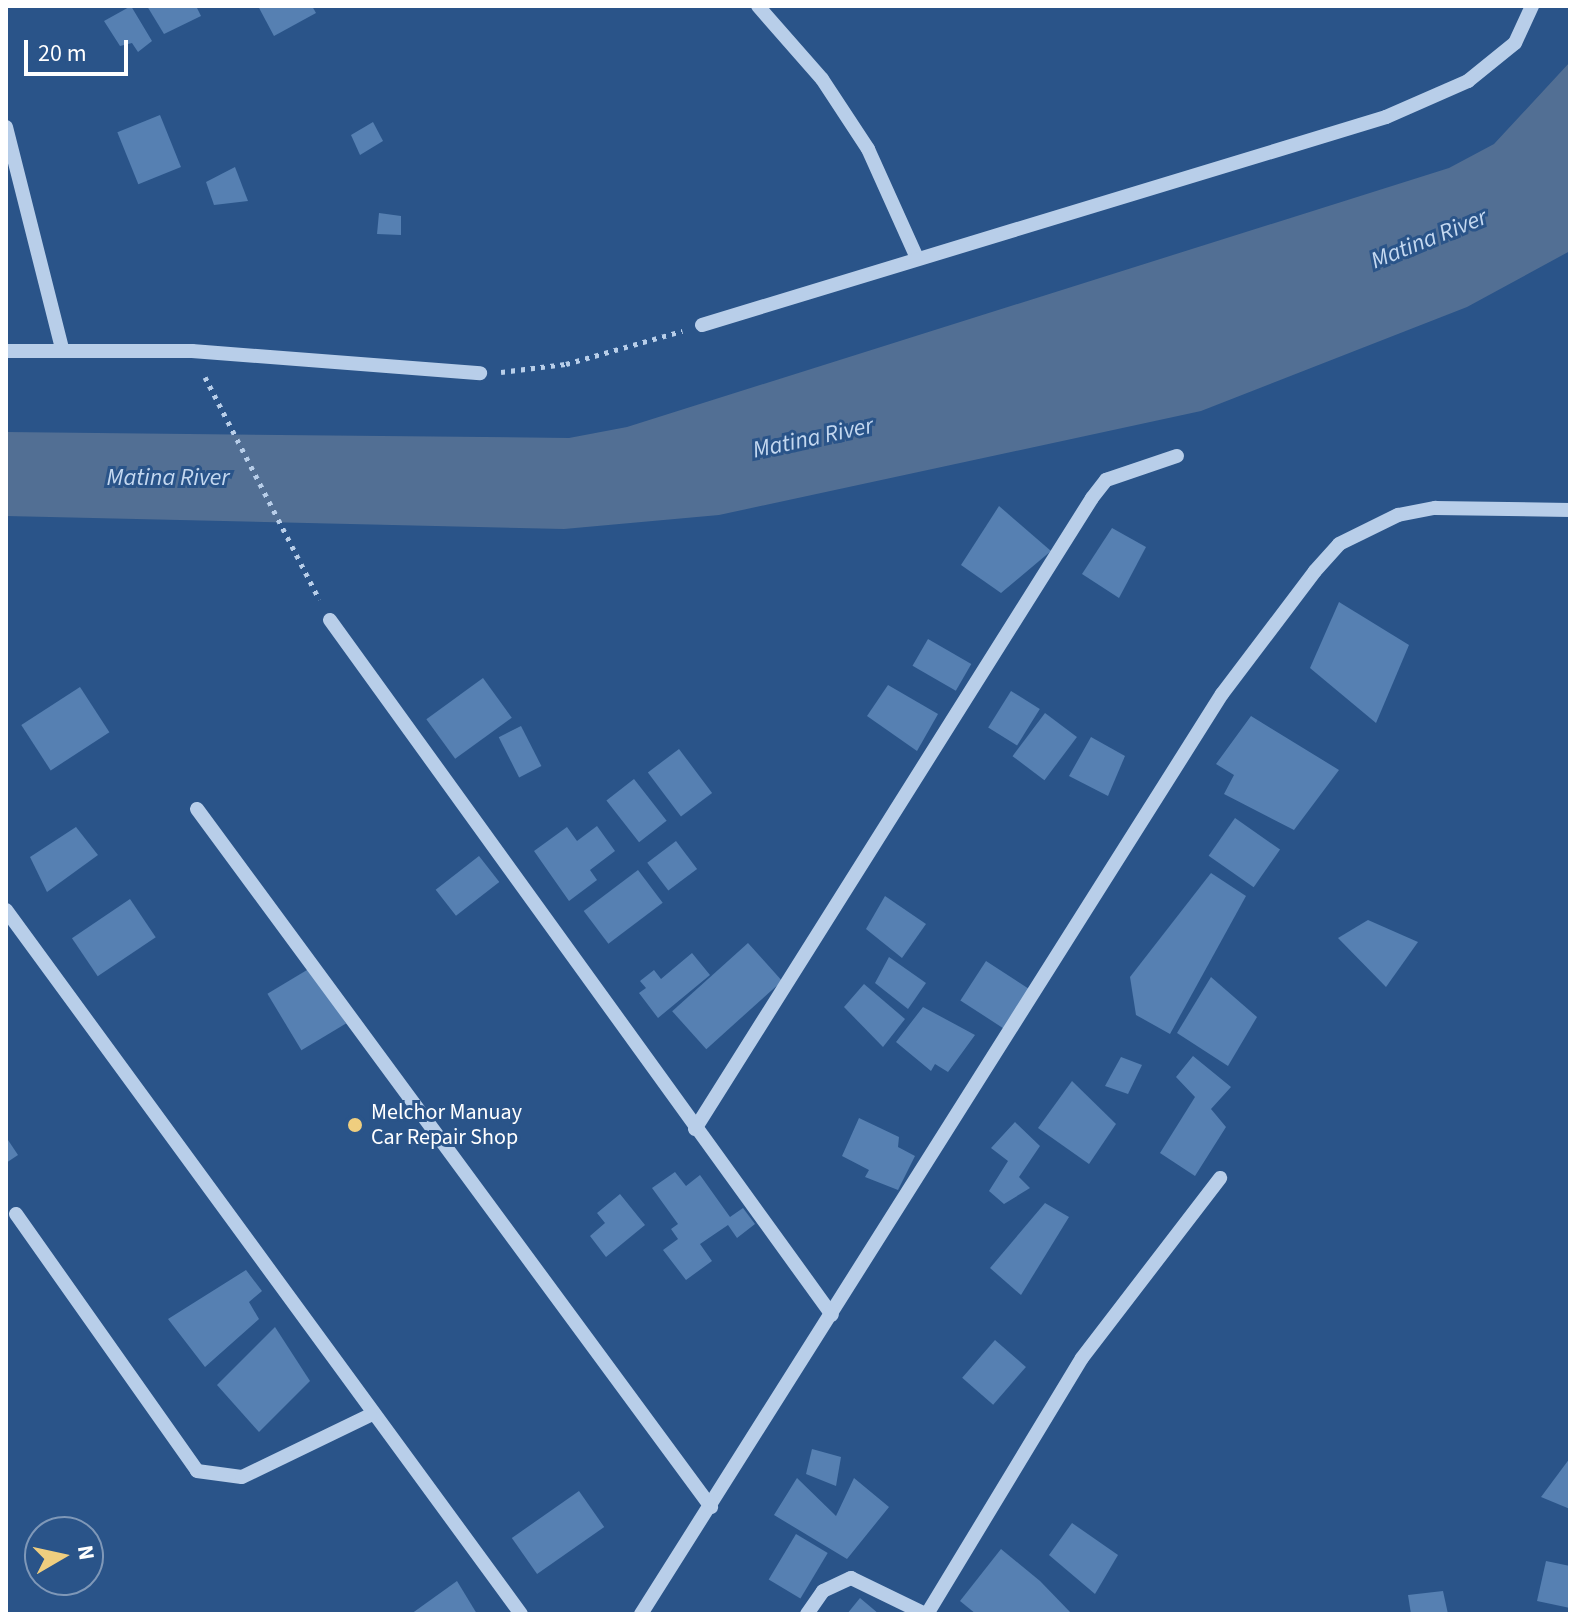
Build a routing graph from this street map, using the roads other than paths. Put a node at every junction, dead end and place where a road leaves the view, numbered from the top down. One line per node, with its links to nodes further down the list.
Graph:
1 (758, 6): 4 (street)
2 (1532, 6): 4 (street)
3 (6, 127): 6 (street)
4 (916, 256): 5 (street)
5 (702, 325)
6 (62, 349): 7 (street); 8 (street)
7 (6, 351)
8 (480, 373)
9 (1177, 456): 14 (street)
10 (1570, 510): 17 (street)
11 (330, 620): 14 (street)
12 (197, 809): 19 (street)
13 (6, 910): 18 (street)
14 (695, 1129): 17 (street)
15 (1220, 1178): 23 (street)
16 (16, 1214): 18 (street)
17 (832, 1315): 19 (street)
18 (370, 1415): 20 (street)
19 (711, 1507): 21 (street)
20 (521, 1614)
21 (641, 1614)
22 (807, 1614): 23 (street)
23 (926, 1614)

